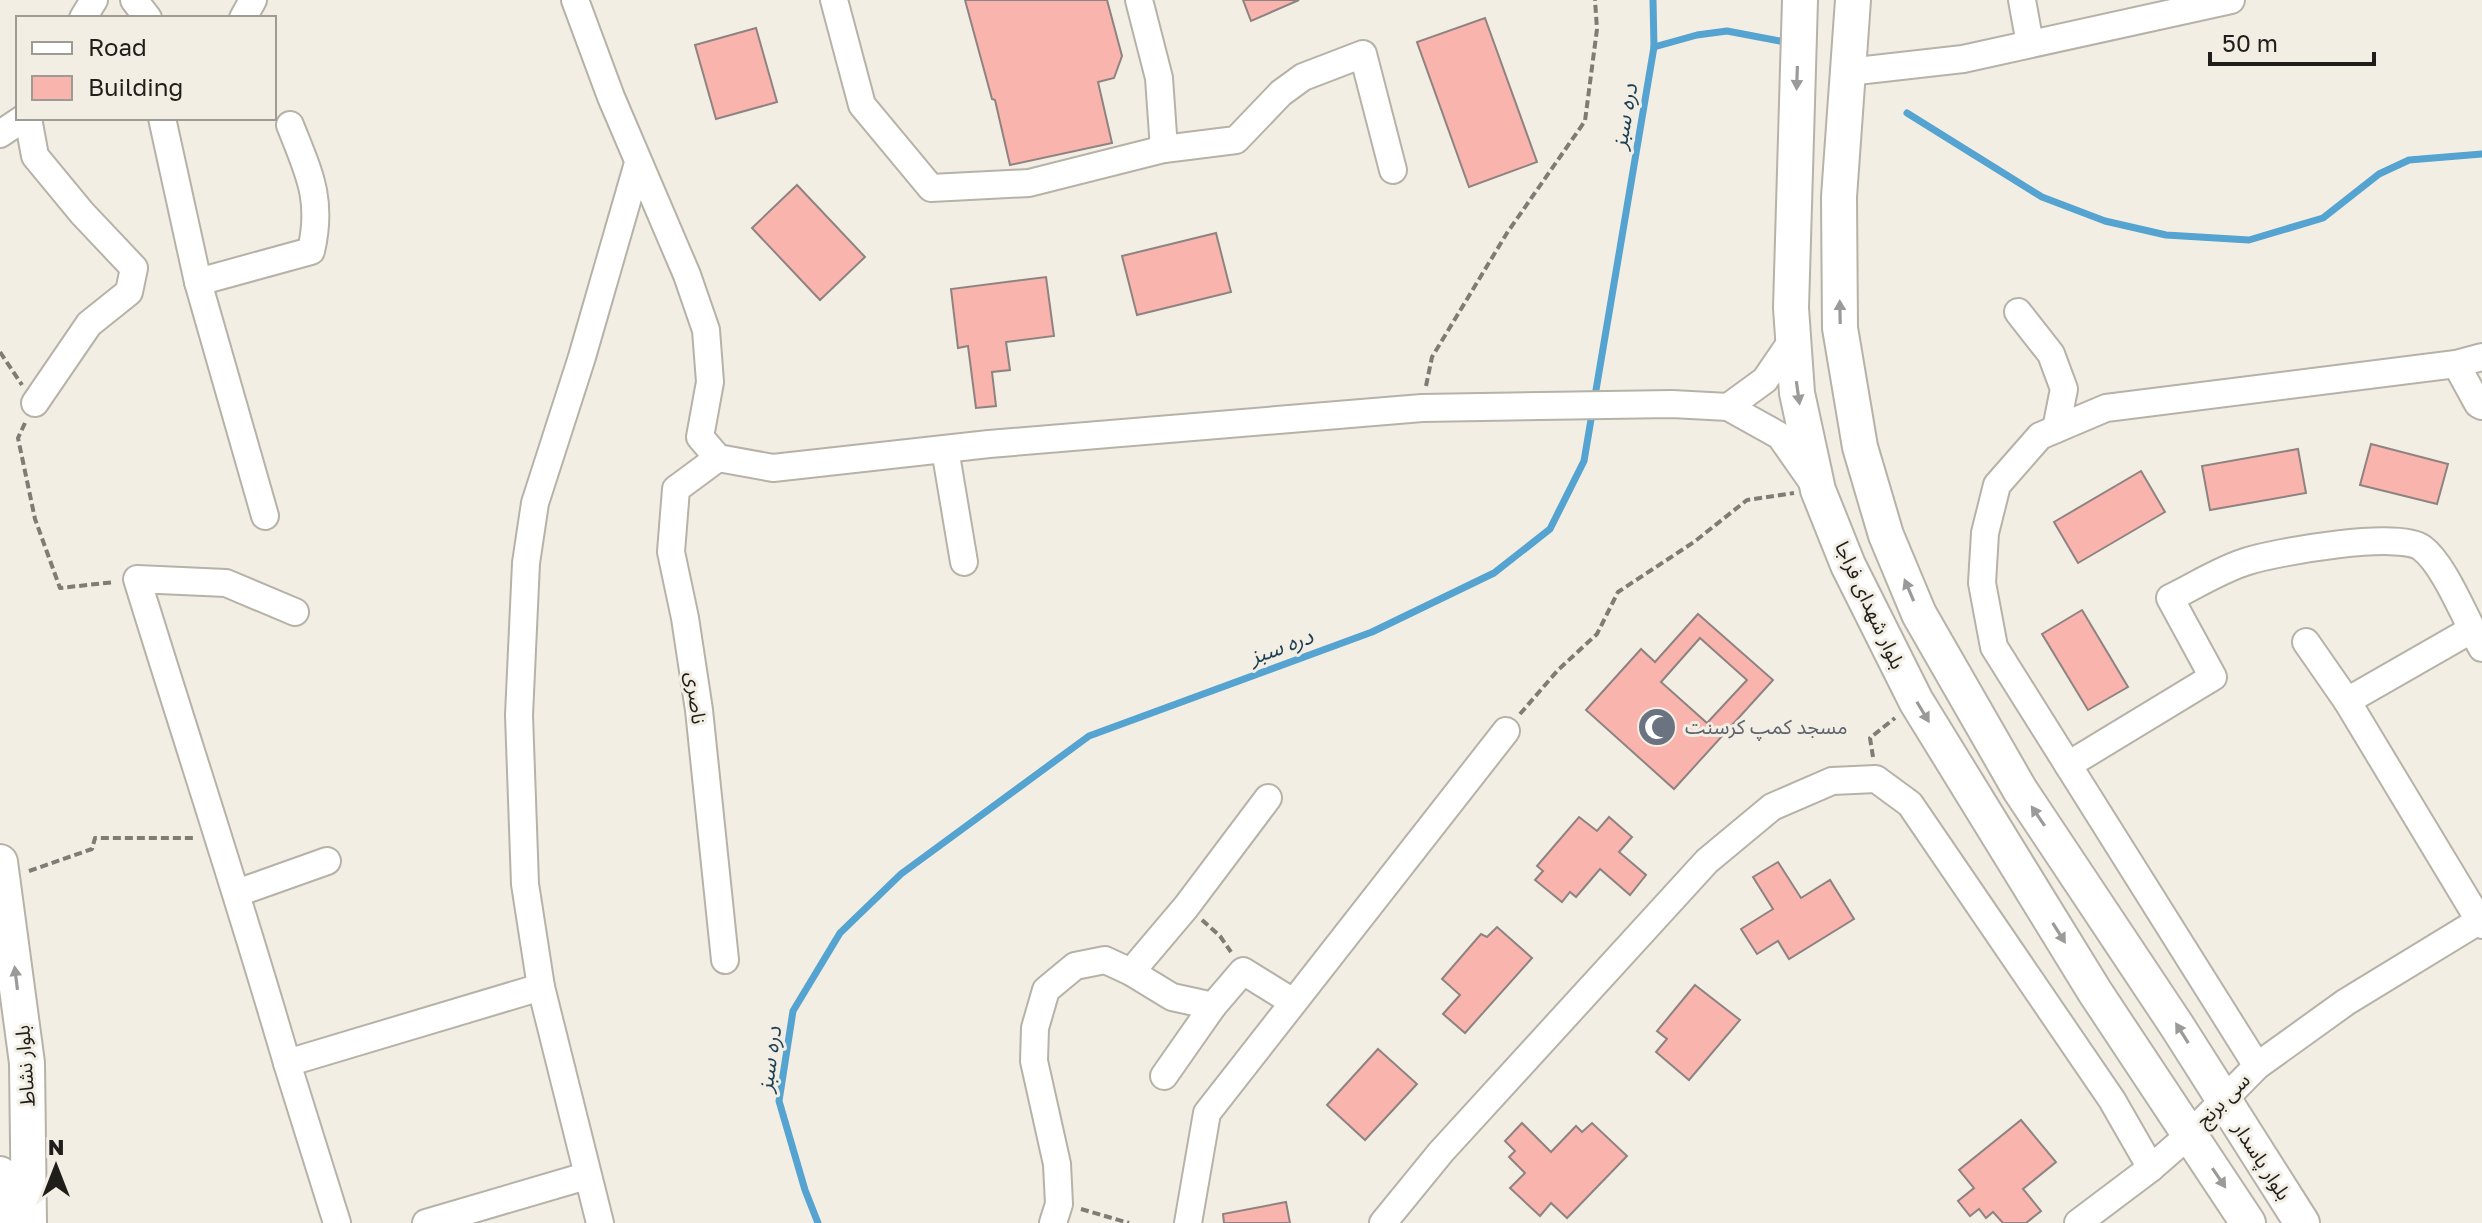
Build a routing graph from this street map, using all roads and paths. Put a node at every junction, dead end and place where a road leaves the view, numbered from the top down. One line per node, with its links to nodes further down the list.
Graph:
1 (134, 0): 10 (street)
2 (575, 0): 19 (street)
3 (834, 0): 18 (street)
4 (1139, 0): 18 (street)
5 (1595, 0): 30 (path)
6 (1800, 0): 23 (main road, بلوار شهدای فراجا, one-way to 23)
7 (1853, 0): 12 (main road, بلوار شهدای فراجا)
8 (2022, 0): 11 (street)
9 (2221, 1): 11 (street)
10 (146, 16)
11 (2030, 44): 12 (street)
12 (1848, 72): 62 (main road, بلوار شهدای فراجا, one-way to 12)
13 (23, 120): 17 (street)
14 (26, 120): 27 (street)
15 (162, 120): 21 (street)
16 (290, 125): 21 (street)
17 (0, 134)
18 (1164, 149): 20 (street)
19 (638, 163): 33 (street); 56 (street)
20 (1393, 170)
21 (198, 282): 35 (street)
22 (2018, 312): 31 (street)
23 (1793, 339): 29 (street); 34 (main road, بلوار شهدای فراجا, one-way to 34)
24 (0, 352): 27 (path)
25 (2482, 357): 26 (street)
26 (2456, 364): 28 (street); 31 (street)
27 (35, 403): 37 (path)
28 (2482, 406)
29 (1728, 407): 30 (street); 34 (street)
30 (1422, 408): 32 (street)
31 (2056, 429): 44 (street)
32 (945, 449): 33 (street); 36 (street)
33 (718, 458): 53 (street, ناصری)
34 (1818, 490): 41 (main road, بلوار شهدای فراجا); 43 (path)
35 (265, 516)
36 (964, 562)
37 (137, 579): 38 (street); 47 (street)
38 (295, 612)
39 (2477, 639): 42 (street); 44 (street)
40 (2306, 642): 42 (street)
41 (1916, 701): 45 (path); 63 (main road, بلوار شهدای فراجا, one-way to 63)
42 (2347, 701): 52 (street)
43 (1506, 731): 57 (street)
44 (2068, 765): 60 (street)
45 (1876, 779): 64 (street); 75 (street)
46 (1268, 798): 51 (street)
47 (217, 838): 49 (path); 50 (street)
48 (327, 861): 50 (street)
49 (2, 871): 70 (main road, بلوار نشاط, one-way to 49)
50 (237, 893): 59 (street)
51 (1186, 907): 54 (path); 55 (street)
52 (2481, 922): 60 (street, سی برنج)
53 (725, 960)
54 (1243, 971): 57 (street); 58 (street)
55 (1131, 972): 58 (street); 67 (street)
56 (541, 987): 59 (street); 66 (street)
57 (1293, 1002): 74 (street)
58 (1213, 1006): 61 (street)
59 (287, 1063): 71 (street)
60 (2257, 1066): 62 (street, سی برنج)
61 (1164, 1076)
62 (2223, 1099): 63 (street, سی برنج); 78 (main road, بلوار پاسدار)
63 (2189, 1135): 64 (street, سی برنج); 77 (main road, one-way to 77)
64 (2151, 1168): 76 (street, سی برنج)
65 (0, 1174): 69 (main road)
66 (586, 1176): 68 (street); 72 (street)
67 (1056, 1213): 73 (path)
68 (439, 1221)
69 (5, 1223)
70 (29, 1223)
71 (337, 1223)
72 (600, 1223)
73 (1129, 1223)
74 (1188, 1223)
75 (1383, 1223)
76 (2078, 1223)
77 (2248, 1223)
78 (2302, 1223)

